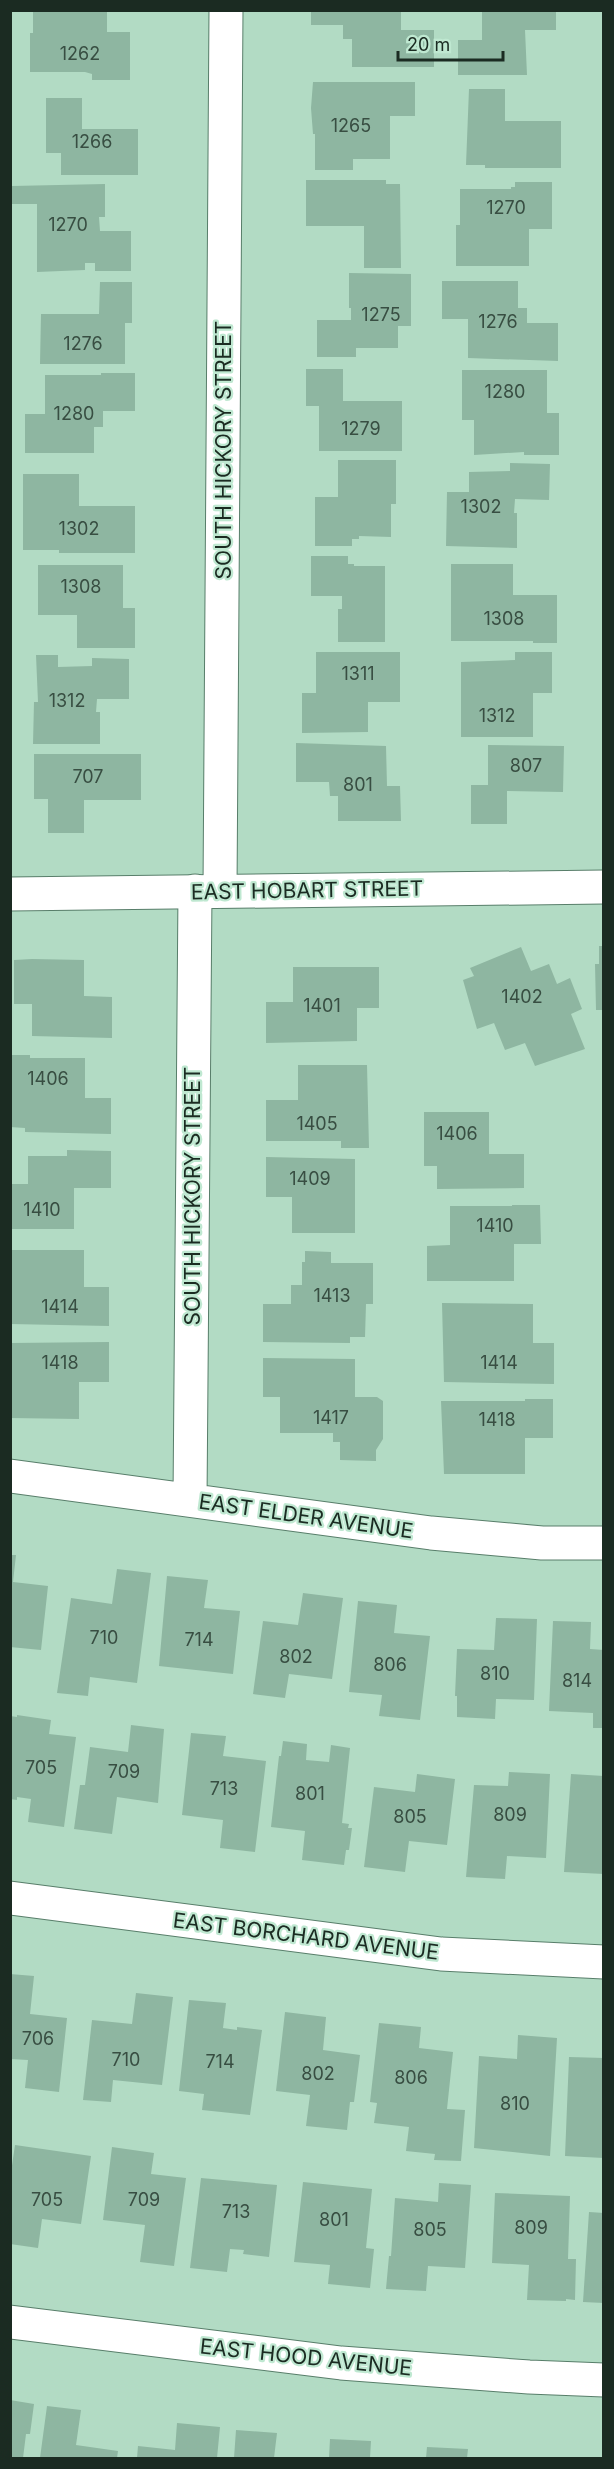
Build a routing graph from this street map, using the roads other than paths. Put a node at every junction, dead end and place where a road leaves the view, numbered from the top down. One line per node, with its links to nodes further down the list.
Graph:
1 (226, 10): 3 (street, SOUTH HICKORY STREET)
2 (603, 887): 3 (street, EAST HOBART STREET)
3 (208, 891): 4 (street, EAST HOBART STREET); 6 (street, SOUTH HICKORY STREET)
4 (10, 894)
5 (10, 1476): 6 (street, EAST ELDER AVENUE)
6 (190, 1500): 7 (street, EAST ELDER AVENUE)
7 (603, 1543)
8 (10, 1898): 9 (street, EAST BORCHARD AVENUE)
9 (603, 1962)
10 (10, 2322): 11 (street, EAST HOOD AVENUE)
11 (603, 2380)

